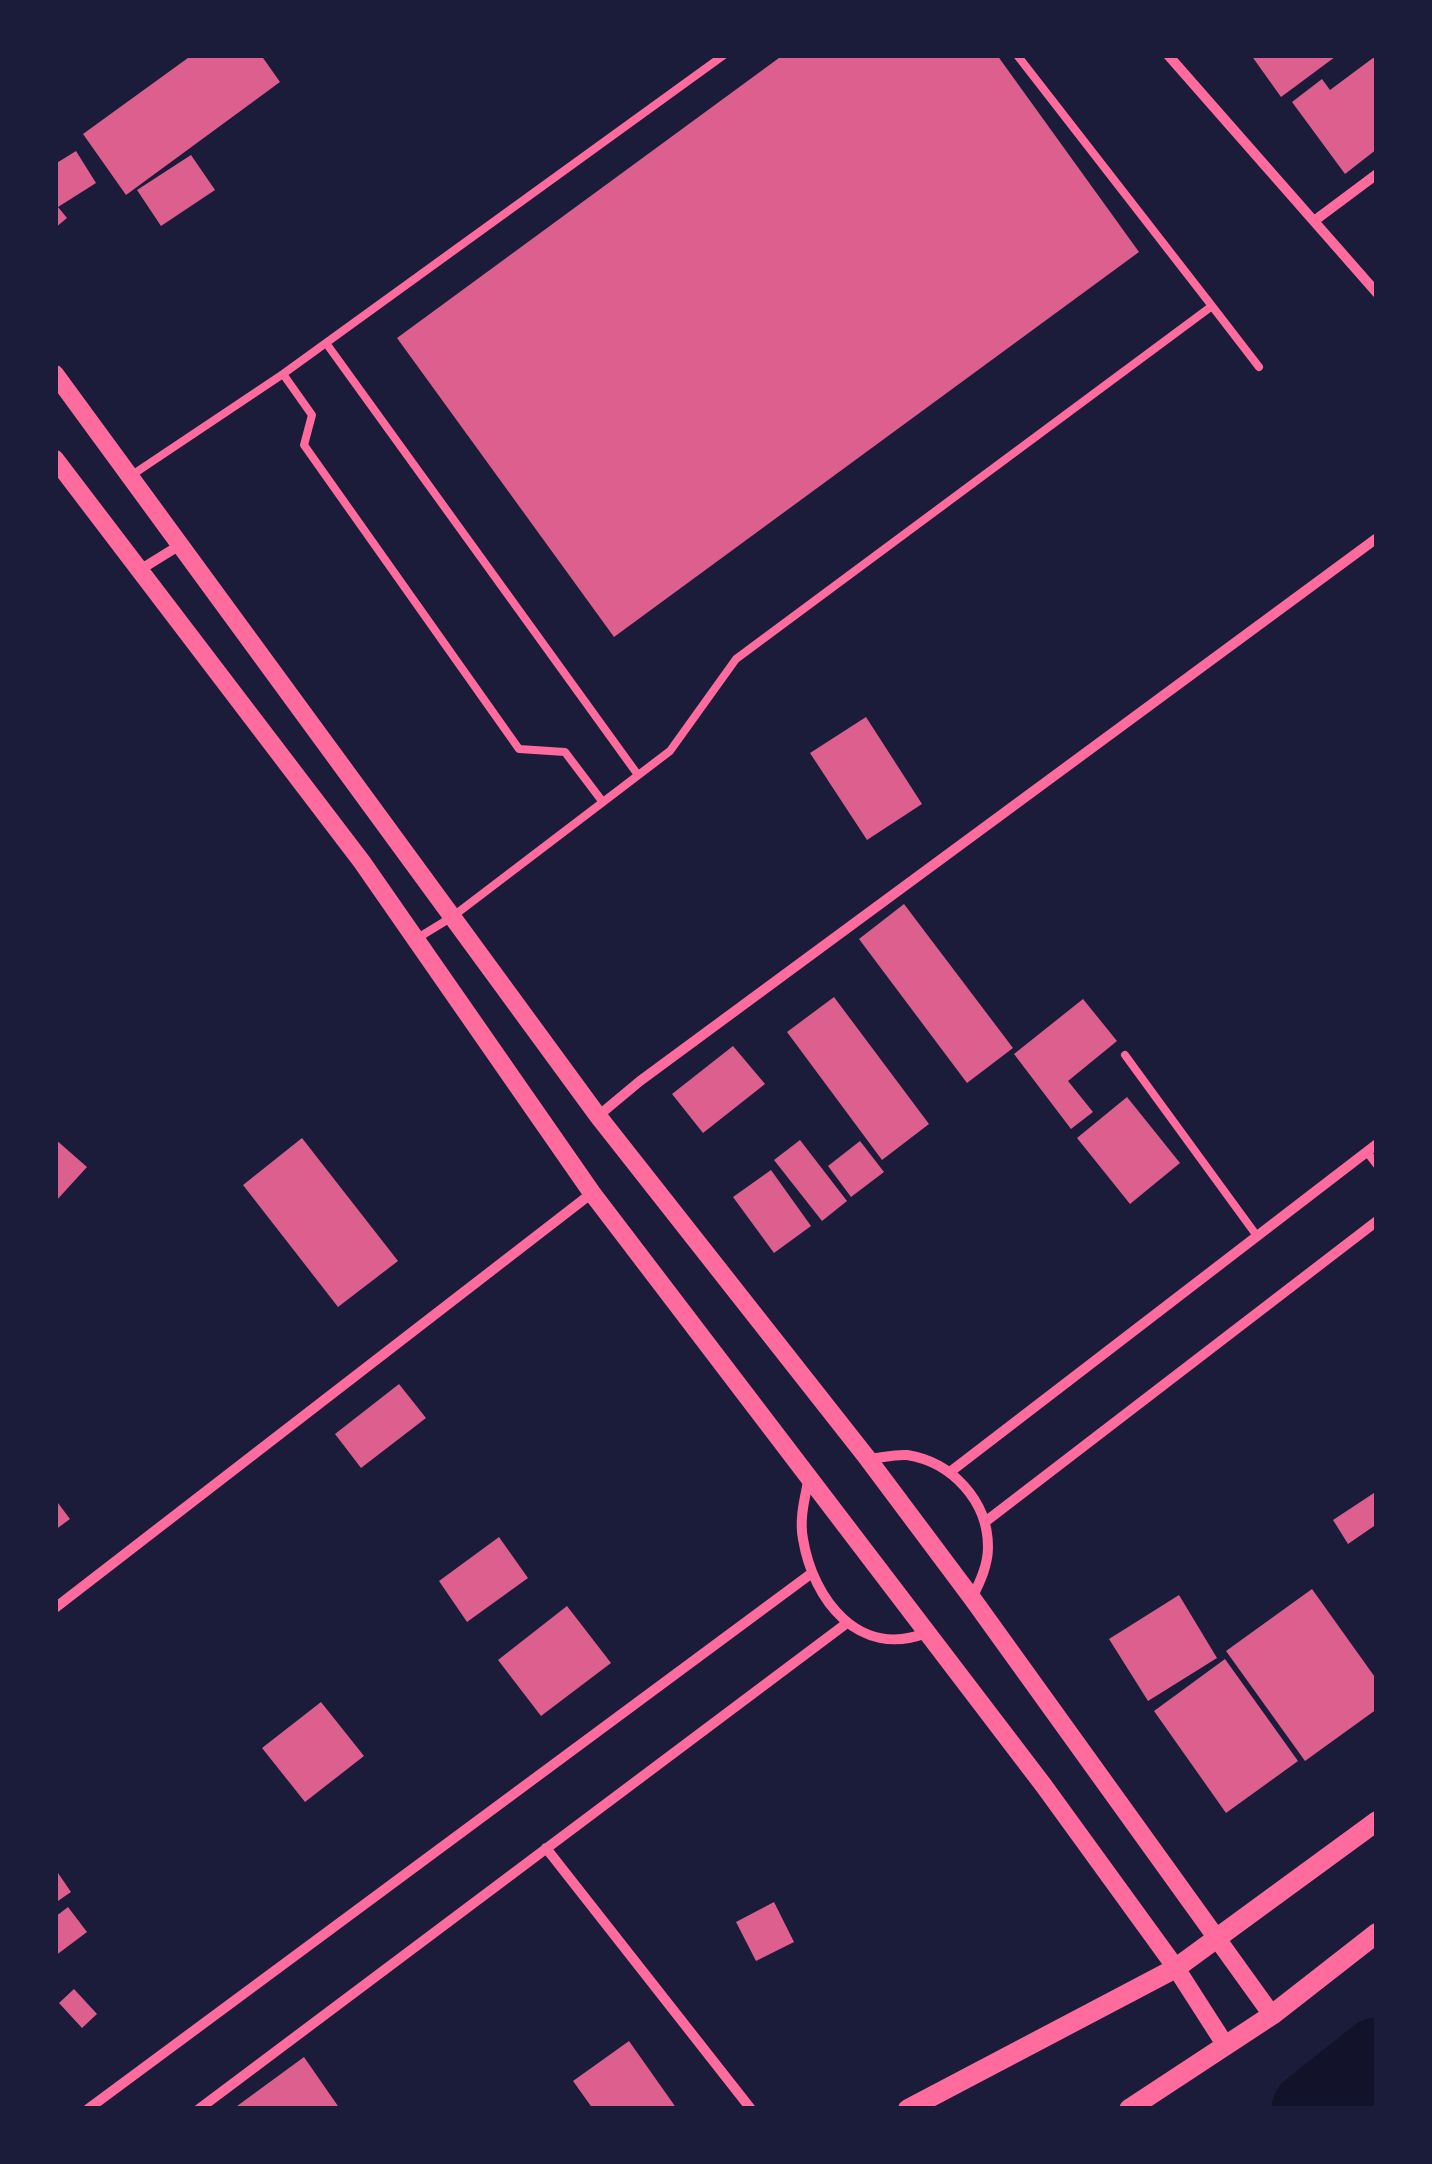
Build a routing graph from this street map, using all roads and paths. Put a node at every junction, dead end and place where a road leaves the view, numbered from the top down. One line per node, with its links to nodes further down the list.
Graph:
1 (724, 55): 8 (lane)
2 (1017, 55): 7 (lane)
3 (1168, 55): 5 (street)
4 (1377, 174): 5 (street)
5 (1314, 220): 6 (street)
6 (1377, 293)
7 (1212, 306): 9 (lane); 17 (lane)
8 (326, 343): 11 (lane); 17 (lane)
9 (1259, 367)
10 (55, 374): 13 (street)
11 (283, 374): 13 (lane); 18 (lane)
12 (55, 459): 16 (street)
13 (130, 476): 15 (street)
14 (1377, 538): 22 (street)
15 (180, 545): 16 (street); 19 (street)
16 (137, 572): 20 (street)
17 (638, 776): 18 (lane)
18 (602, 801): 19 (lane)
19 (452, 916): 20 (lane); 22 (street)
20 (416, 939): 26 (street)
21 (1125, 1056): 28 (lane)
22 (598, 1116): 29 (street)
23 (1377, 1144): 24 (street)
24 (1367, 1152): 25 (lane); 28 (street)
25 (1377, 1165)
26 (592, 1193): 31 (street); 35 (street)
27 (1377, 1220): 32 (street)
28 (1257, 1236): 30 (street)
29 (868, 1459): 30 (street); 34 (street)
30 (950, 1472): 32 (street)
31 (809, 1476): 33 (street); 37 (street)
32 (984, 1522): 34 (street)
33 (812, 1573): 36 (street); 45 (street)
34 (972, 1598): 41 (street)
35 (55, 1608)
36 (847, 1623): 37 (street); 39 (street)
37 (926, 1633): 42 (street)
38 (1377, 1821): 41 (main road)
39 (546, 1848): 46 (street); 47 (street)
40 (1377, 1933): 43 (main road)
41 (1217, 1941): 42 (main road); 43 (street)
42 (1176, 1968): 44 (street); 48 (main road)
43 (1272, 2015): 44 (main road)
44 (1226, 2046): 49 (main road)
45 (88, 2109)
46 (199, 2109)
47 (750, 2109)
48 (908, 2109)
49 (1129, 2109)

